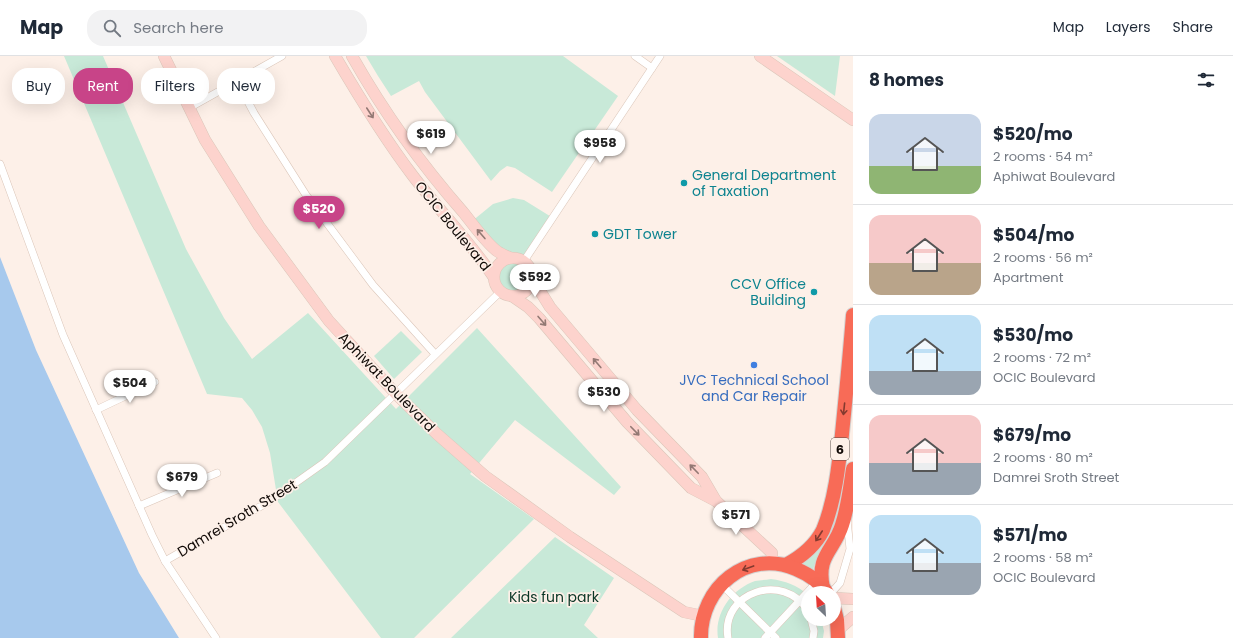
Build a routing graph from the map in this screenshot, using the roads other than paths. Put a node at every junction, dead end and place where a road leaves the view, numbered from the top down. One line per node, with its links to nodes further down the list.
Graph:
1 (164, 56): 12 (street, Aphiwat Boulevard)
2 (282, 56): 8 (street)
3 (336, 56): 17 (street, OCIC Boulevard, one-way to 17)
4 (352, 56): 15 (street, OCIC Boulevard, one-way to 4)
5 (635, 56): 9 (street)
6 (660, 56): 9 (street)
7 (761, 56): 13 (street)
8 (260, 68)
9 (652, 68): 16 (street)
10 (217, 92): 12 (street)
11 (249, 104): 22 (street)
12 (189, 108): 24 (street, Aphiwat Boulevard)
13 (853, 120)
14 (0, 164): 25 (street)
15 (511, 258): 16 (street); 17 (street)
16 (524, 262): 18 (street)
17 (493, 276): 19 (street)
18 (532, 278): 20 (street); 28 (street, one-way to 18)
19 (500, 292): 20 (street); 22 (street, Damrei Sroth Street)
20 (512, 296): 28 (street, one-way to 28)
21 (853, 314): 32 (highway, 6, one-way to 32)
22 (435, 354): 24 (street, Damrei Sroth Street)
23 (155, 382): 25 (street)
24 (396, 394): 31 (street, Damrei Sroth Street); 41 (street, Aphiwat Boulevard)
25 (96, 410): 29 (street)
26 (853, 469): 30 (highway, 6)
27 (217, 474): 29 (street)
28 (716, 501): 32 (street)
29 (139, 506): 31 (street)
30 (846, 512): 35 (highway, 6); 36 (street)
31 (165, 561): 46 (street)
32 (779, 564): 33 (highway, 6, one-way to 33); 34 (highway, 6)
33 (721, 584): 40 (street); 41 (highway, 6)
34 (821, 586)
35 (824, 586)
36 (832, 586)
37 (841, 598): 38 (street)
38 (853, 599)
39 (800, 600): 40 (street); 45 (street)
40 (740, 603): 45 (street); 48 (street)
41 (703, 616): 47 (highway, 6)
42 (853, 617): 44 (street)
43 (813, 626): 50 (street)
44 (838, 634)
45 (768, 635): 49 (street)
46 (216, 638)
47 (701, 638)
48 (728, 638)
49 (776, 638)
50 (813, 638)

